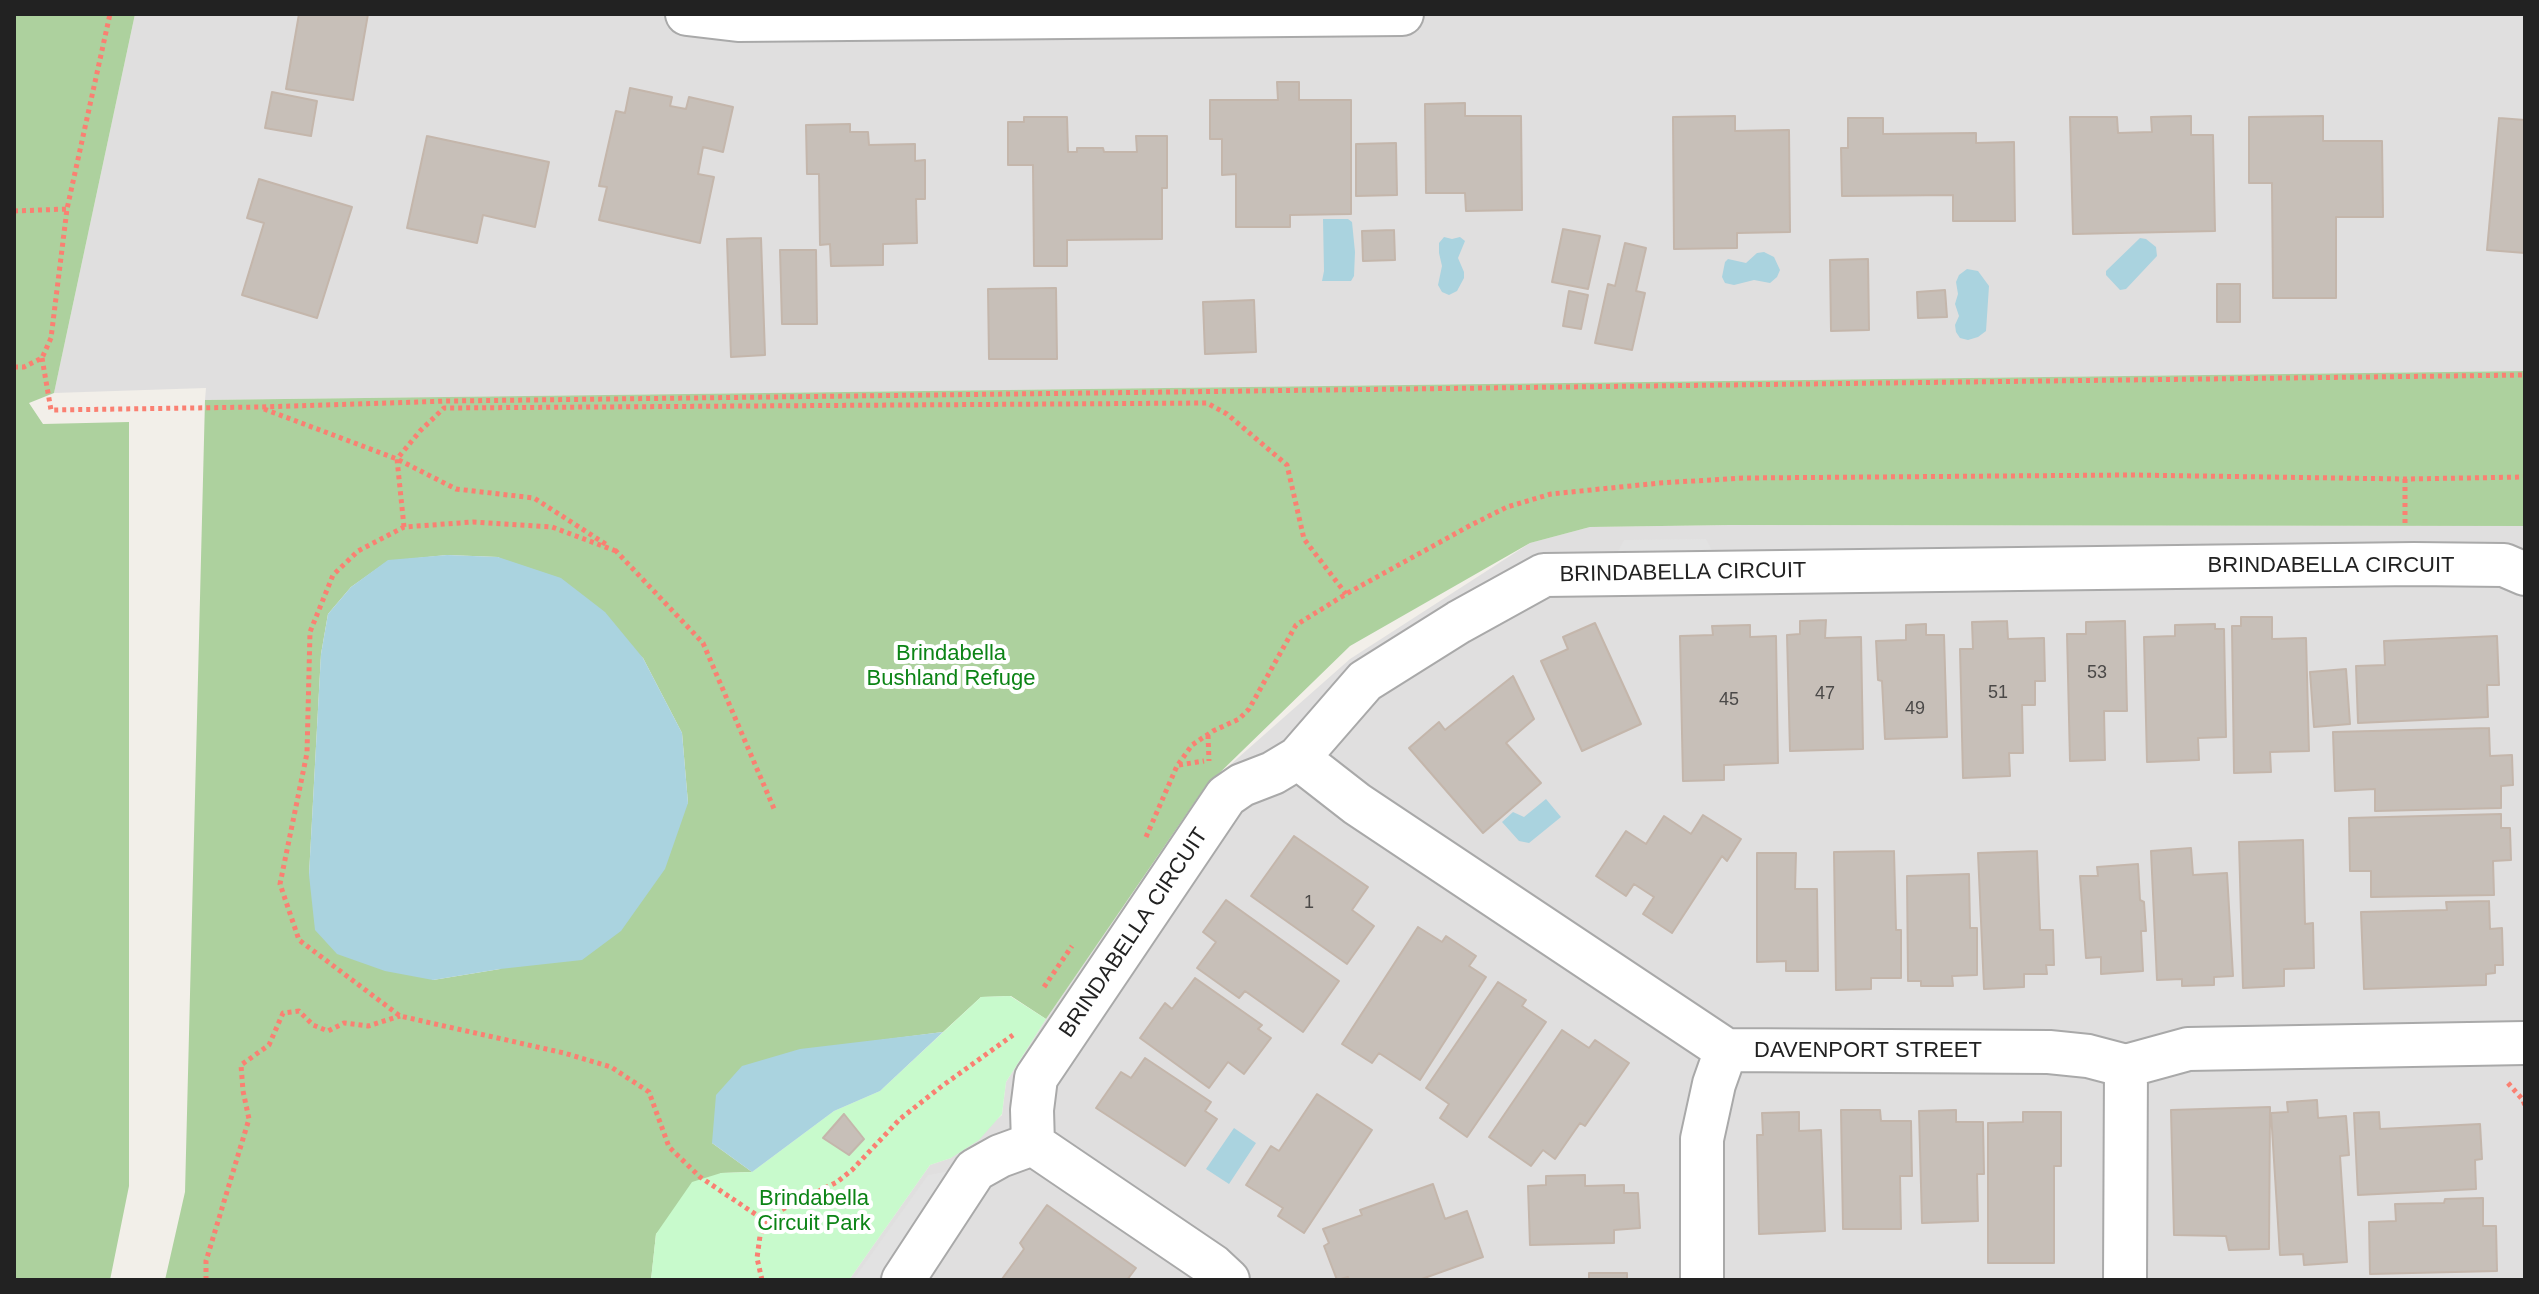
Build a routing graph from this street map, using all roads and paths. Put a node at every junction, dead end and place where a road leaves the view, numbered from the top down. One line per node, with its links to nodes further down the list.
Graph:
1 (110, 14): 4 (path)
2 (687, 14): 3 (street)
3 (1402, 14)
4 (67, 209): 5 (path); 6 (path)
5 (14, 211)
6 (42, 358): 7 (path); 9 (path)
7 (14, 367)
8 (2525, 375): 9 (path)
9 (259, 407): 10 (path)
10 (397, 459): 14 (path); 15 (path); 17 (path)
11 (2525, 477): 12 (path)
12 (2405, 479): 13 (path); 17 (path)
13 (2405, 500)
14 (404, 527): 15 (path); 25 (path)
15 (616, 551): 21 (path)
16 (2525, 574): 18 (street, BRINDABELLA CIRCUIT)
17 (1346, 594): 20 (path)
18 (1298, 758): 28 (street, DAVENPORT STREET); 30 (street, BRINDABELLA CIRCUIT)
19 (1209, 761): 20 (path)
20 (1177, 766): 22 (path)
21 (775, 811)
22 (1143, 844)
23 (1078, 938): 24 (path)
24 (1042, 990)
25 (400, 1016): 31 (path); 32 (path)
26 (1020, 1028): 31 (path)
27 (2525, 1043): 29 (street, DAVENPORT STREET)
28 (1726, 1050): 29 (street, DAVENPORT STREET); 36 (street)
29 (2126, 1066): 37 (street)
30 (1033, 1144): 34 (street); 35 (street)
31 (767, 1222): 33 (path)
32 (206, 1280)
33 (762, 1280)
34 (903, 1280)
35 (1228, 1280)
36 (1702, 1280)
37 (2125, 1280)

